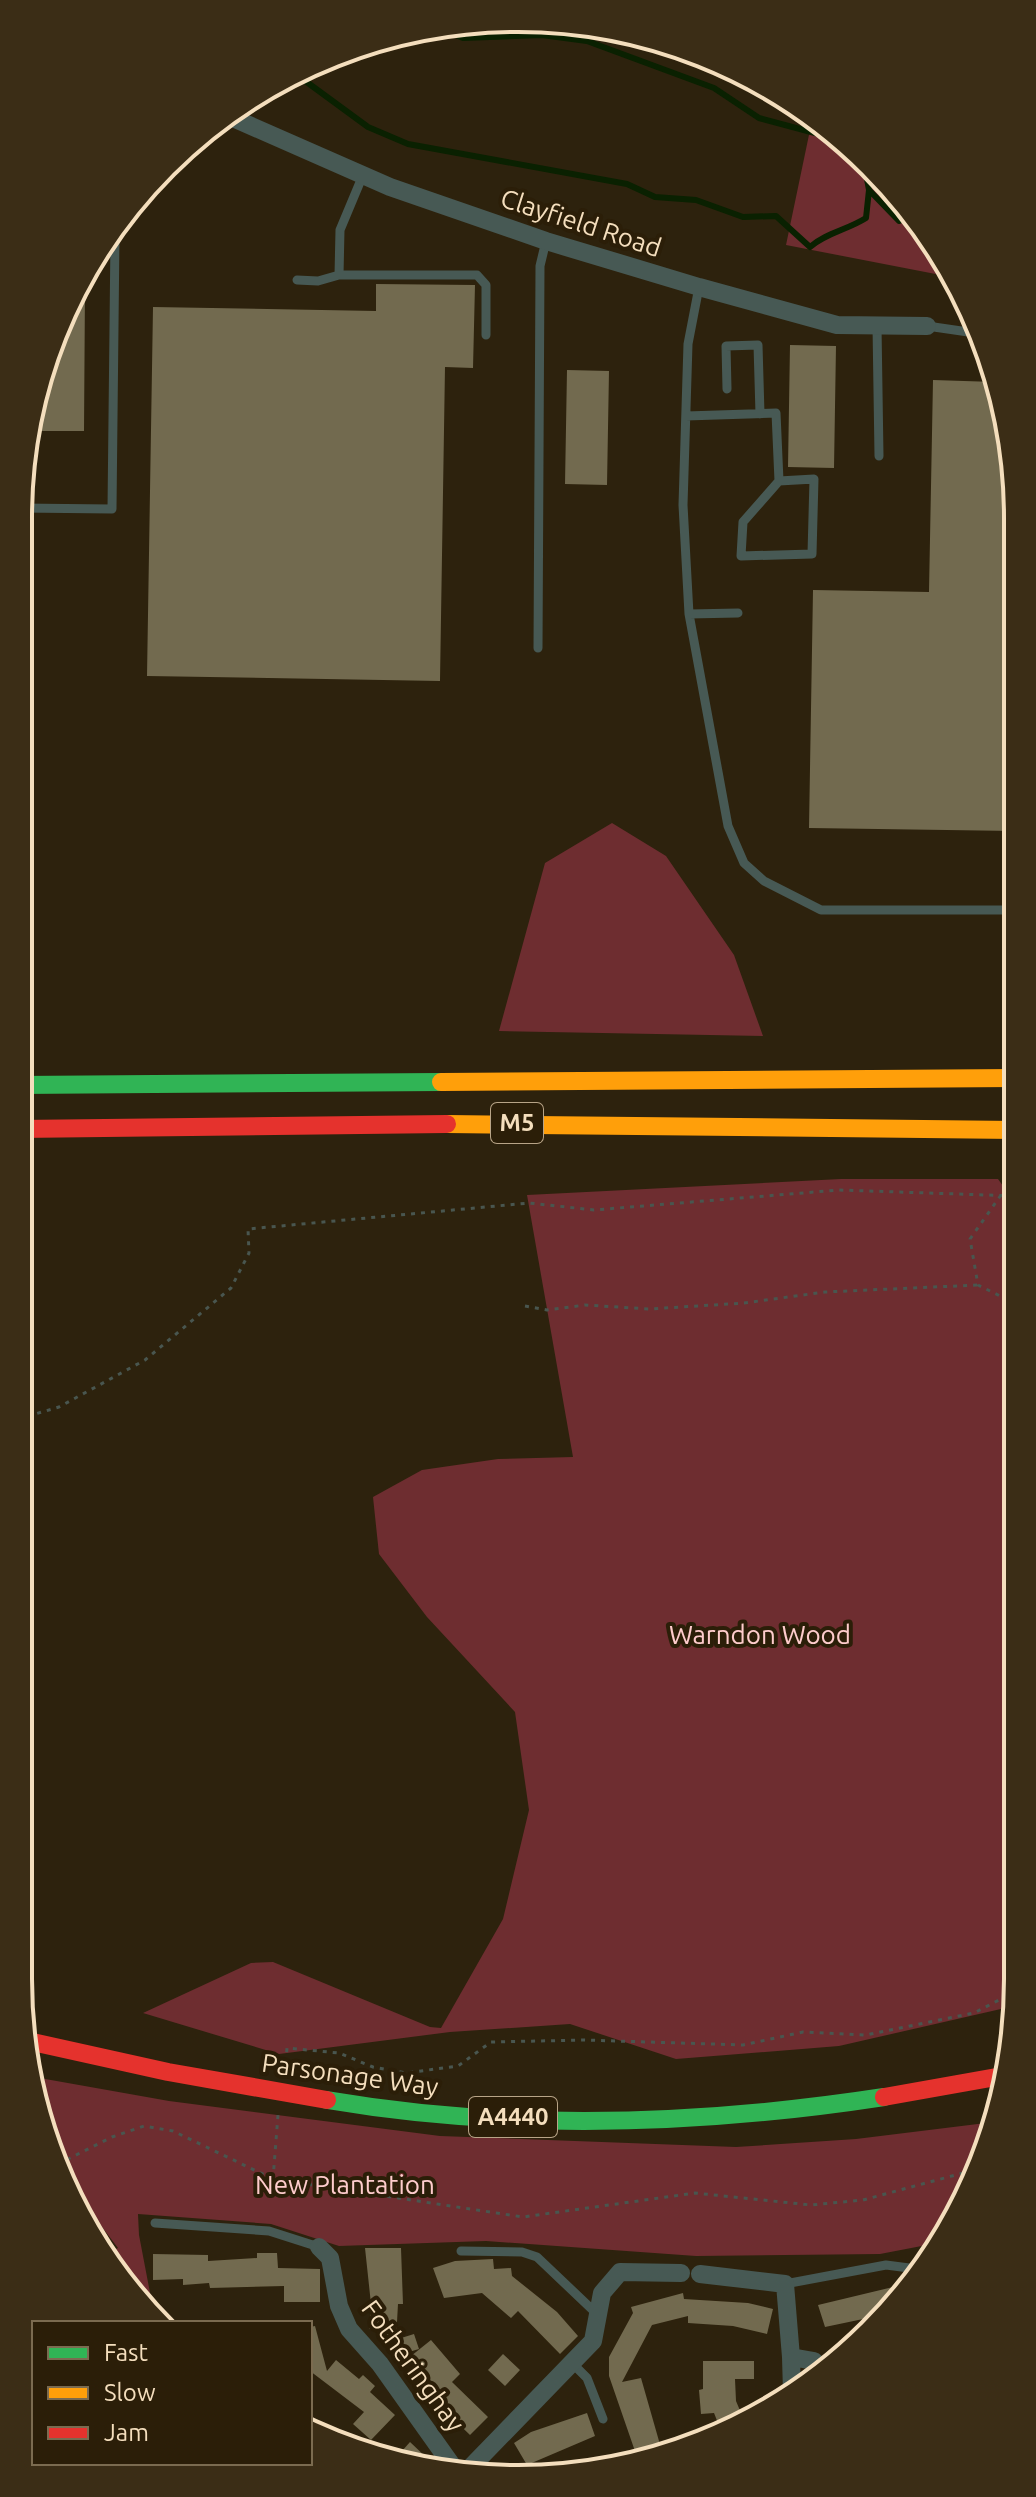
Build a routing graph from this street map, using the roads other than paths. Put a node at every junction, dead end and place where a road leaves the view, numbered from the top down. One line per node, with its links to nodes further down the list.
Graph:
1 (239, 120): 2 (street, Clayfield Road)
2 (363, 175): 3 (street, Clayfield Road); 5 (lane)
3 (546, 241): 7 (street, Clayfield Road); 20 (lane)
4 (115, 247): 17 (lane)
5 (339, 275): 6 (lane); 11 (lane)
6 (297, 280)
7 (699, 287): 8 (street, Clayfield Road); 14 (lane)
8 (877, 326): 9 (street, Clayfield Road); 15 (lane)
9 (927, 326): 10 (lane)
10 (967, 332)
11 (486, 335)
12 (727, 389): 13 (lane)
13 (760, 414): 14 (lane); 16 (lane)
14 (686, 416): 19 (lane)
15 (879, 456)
16 (779, 481): 16 (lane)
17 (32, 508)
18 (738, 613): 19 (lane)
19 (689, 614): 21 (lane)
20 (538, 648)
21 (1004, 910)
22 (1004, 1078): 23 (main road, M5)
23 (32, 1085)
24 (32, 1129): 25 (main road, M5)
25 (1004, 1130)
26 (36, 2043): 27 (main road, Parsonage Way / A4440)
27 (994, 2078)
28 (155, 2223): 29 (lane)
29 (319, 2247): 41 (street, Fotheringhay)
30 (461, 2251): 35 (lane)
31 (909, 2268): 34 (lane)
32 (681, 2273): 35 (street)
33 (700, 2274): 34 (street)
34 (785, 2284): 36 (street)
35 (598, 2315): 38 (street)
36 (791, 2357): 37 (street); 39 (street)
37 (814, 2361)
38 (572, 2363): 40 (lane); 42 (street)
39 (792, 2380)
40 (603, 2419)
41 (448, 2460)
42 (475, 2463)

